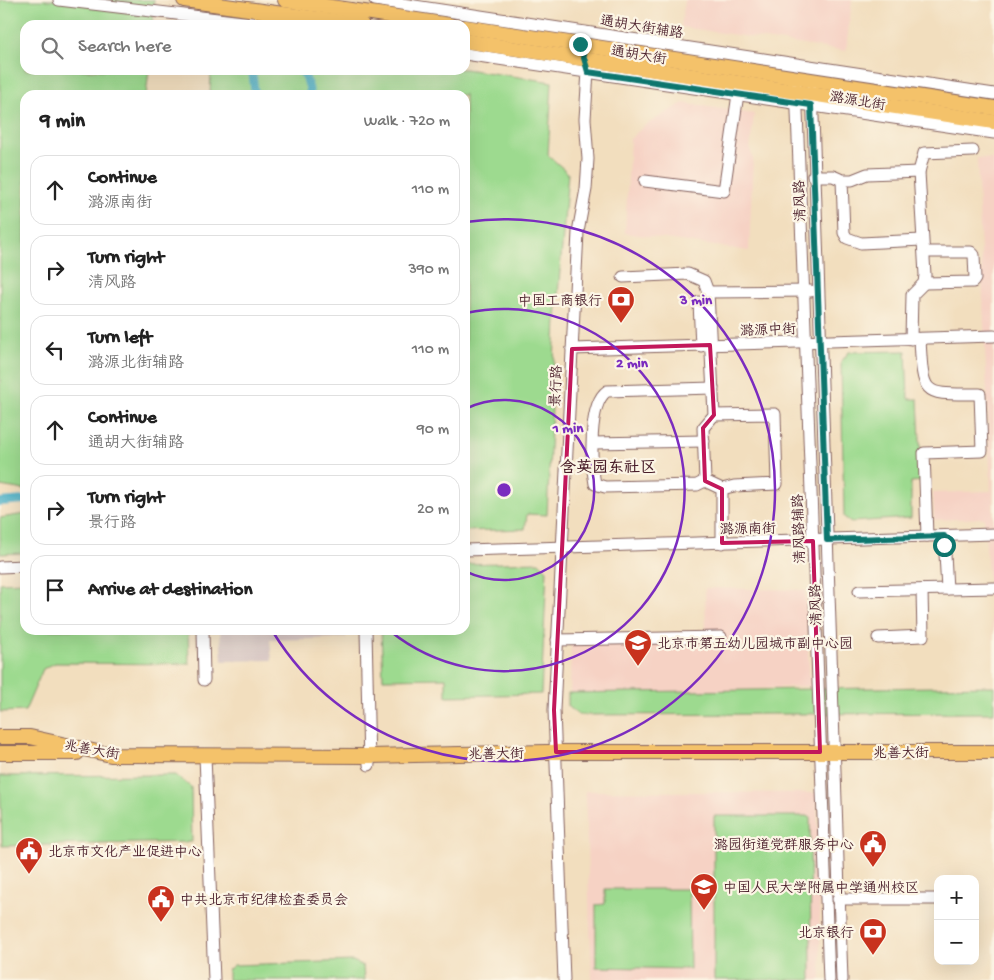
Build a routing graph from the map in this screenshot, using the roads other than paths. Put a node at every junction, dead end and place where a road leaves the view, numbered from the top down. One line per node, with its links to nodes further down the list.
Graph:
1 (58, 0): 5 (street)
2 (184, 0): 6 (main road)
3 (286, 0): 7 (main road)
4 (375, 0): 13 (street, 通胡大街辅路)
5 (226, 20)
6 (326, 20)
7 (417, 20)
8 (470, 28): 10 (main road, 通胡大街)
9 (470, 42): 12 (main road, 通胡大街)
10 (580, 44): 12 (street, 景行路); 13 (main road, 通胡大街)
11 (470, 54): 12 (street)
12 (586, 65): 13 (main road, 通胡大街); 16 (street); 39 (street, 景行路)
13 (724, 67): 14 (main road, 潞源北街); 17 (street, 通胡大街辅路)
14 (797, 91): 15 (main road, 潞源北街); 15 (street); 16 (street); 30 (street, 清风路辅路)
15 (811, 93): 18 (main road, 潞源北街); 19 (main road, 潞源北街); 20 (street); 23 (street, 清风路)
16 (738, 94): 25 (street)
17 (994, 94)
18 (994, 108)
19 (994, 122)
20 (994, 133)
21 (973, 151): 22 (street)
22 (919, 172): 24 (street); 26 (street)
23 (814, 176): 24 (street); 32 (street, 清风路)
24 (842, 180): 26 (street)
25 (645, 181)
26 (922, 240): 27 (street)
27 (925, 252): 29 (street); 29 (street)
28 (623, 277): 31 (street)
29 (924, 283): 35 (street)
30 (804, 291): 31 (street); 32 (street); 36 (street, 清风路辅路)
31 (708, 292): 38 (street)
32 (817, 292): 37 (street, 清风路)
33 (698, 302): 38 (street)
34 (994, 336): 35 (street, 潞源中街)
35 (915, 339): 37 (street, 潞源中街); 47 (street)
36 (806, 342): 37 (street, 潞源中街); 38 (street, 潞源中街); 49 (street, 清风路辅路)
37 (819, 342): 50 (street, 清风路)
38 (706, 345): 39 (street, 潞源中街); 40 (street)
39 (572, 349): 52 (street, 景行路)
40 (713, 388): 41 (street); 43 (street)
41 (714, 415): 42 (street); 45 (street)
42 (704, 441): 43 (street); 44 (street)
43 (593, 443): 44 (street)
44 (705, 481): 45 (street)
45 (722, 489): 51 (street)
46 (994, 534): 48 (street, 潞源南街)
47 (926, 536): 48 (street, 潞源南街); 50 (street, 潞源南街)
48 (944, 536): 57 (street)
49 (813, 540): 50 (street, 潞源南街); 51 (street, 潞源南街); 70 (street, 清风路辅路)
50 (827, 540): 70 (street, 清风路)
51 (722, 543): 52 (street, 潞源南街)
52 (562, 546): 53 (street, 潞源南街); 64 (street, 景行路)
53 (470, 550)
54 (20, 566): 55 (street)
55 (0, 567)
56 (994, 588): 57 (street)
57 (947, 589): 58 (street)
58 (922, 590): 59 (street); 63 (street)
59 (859, 591)
60 (203, 635): 65 (street)
61 (366, 635): 73 (street)
62 (721, 637): 64 (street)
63 (878, 638)
64 (557, 640): 69 (street, 景行路)
65 (204, 680)
66 (0, 737): 72 (main road, 兆善大街)
67 (994, 752): 70 (main road, 兆善大街)
68 (0, 753): 72 (main road, 兆善大街)
69 (556, 756): 70 (main road, 兆善大街); 73 (main road, 兆善大街); 77 (street, 景行路)
70 (826, 757): 71 (main road, 兆善大街); 74 (street, 清风路); 78 (street, 清风路辅路)
71 (994, 759)
72 (206, 760): 73 (main road, 兆善大街); 76 (street)
73 (369, 761)
74 (838, 899): 75 (street); 79 (street, 清风路)
75 (934, 899)
76 (214, 980)
77 (564, 980)
78 (828, 980)
79 (842, 980)

